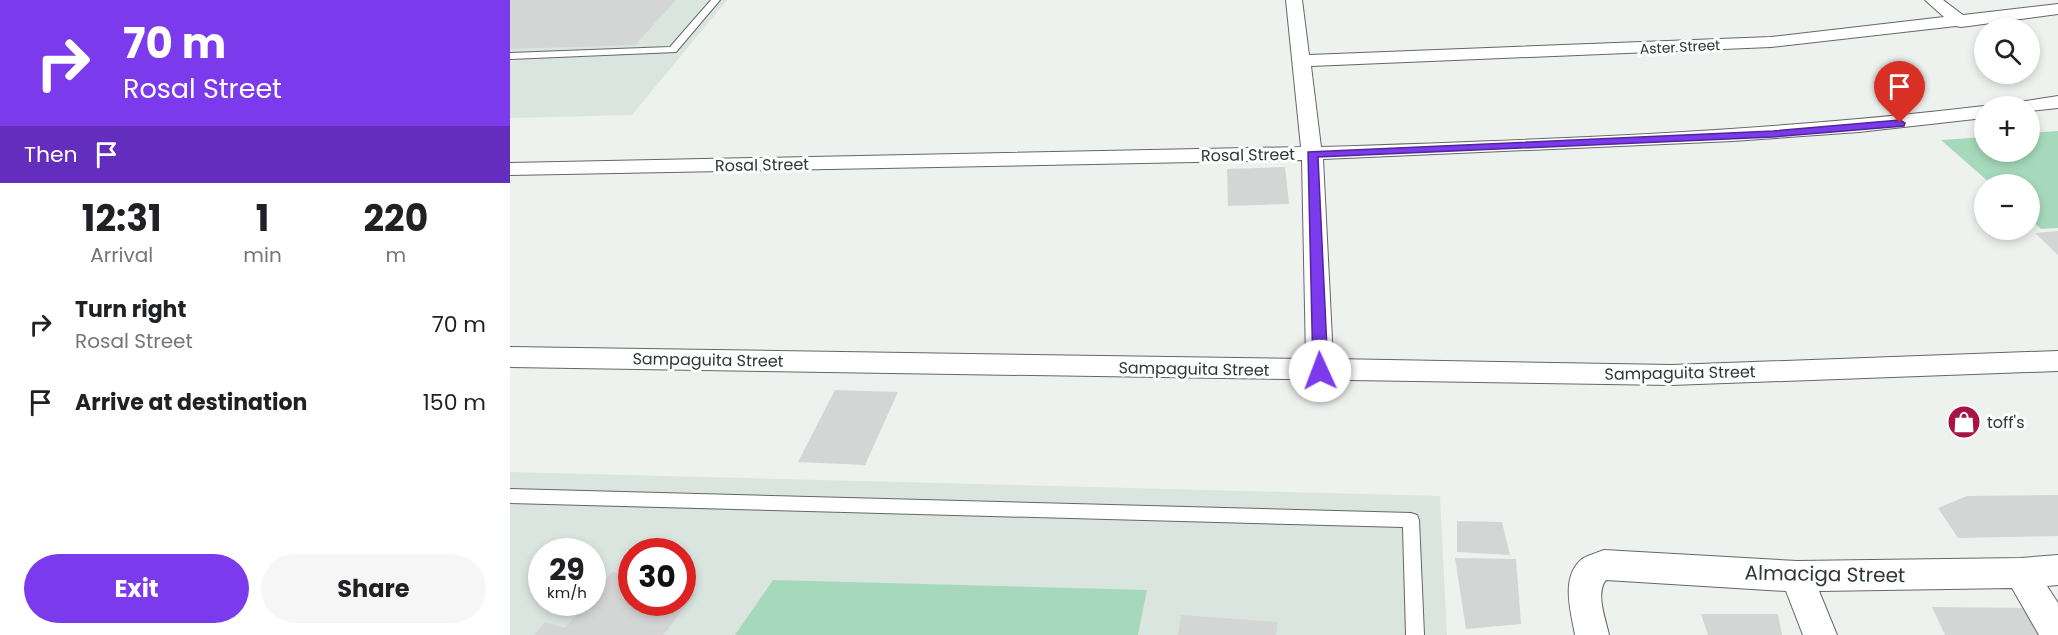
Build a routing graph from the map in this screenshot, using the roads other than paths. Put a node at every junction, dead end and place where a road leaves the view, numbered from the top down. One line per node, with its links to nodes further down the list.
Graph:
1 (716, 0): 6 (lane)
2 (1294, 0): 7 (street)
3 (1933, 0): 5 (street)
4 (2058, 9): 5 (street, Aster Street)
5 (1961, 22): 7 (street, Aster Street)
6 (510, 56)
7 (1301, 61): 11 (street)
8 (2058, 102): 9 (street)
9 (2040, 104)
10 (1974, 113): 11 (street, Rosal Street)
11 (1312, 154): 12 (street, Rosal Street); 15 (street)
12 (510, 169)
13 (510, 357): 15 (street, Sampaguita Street)
14 (2058, 362): 15 (street, Sampaguita Street)
15 (1320, 371)
16 (510, 496): 20 (lane)
17 (2058, 570): 18 (street, Almaciga Street)
18 (2021, 573): 19 (street, Almaciga Street); 23 (street)
19 (1797, 576): 21 (street, Almaciga Street); 22 (street)
20 (1415, 635)
21 (1592, 635)
22 (1820, 635)
23 (2058, 635)

